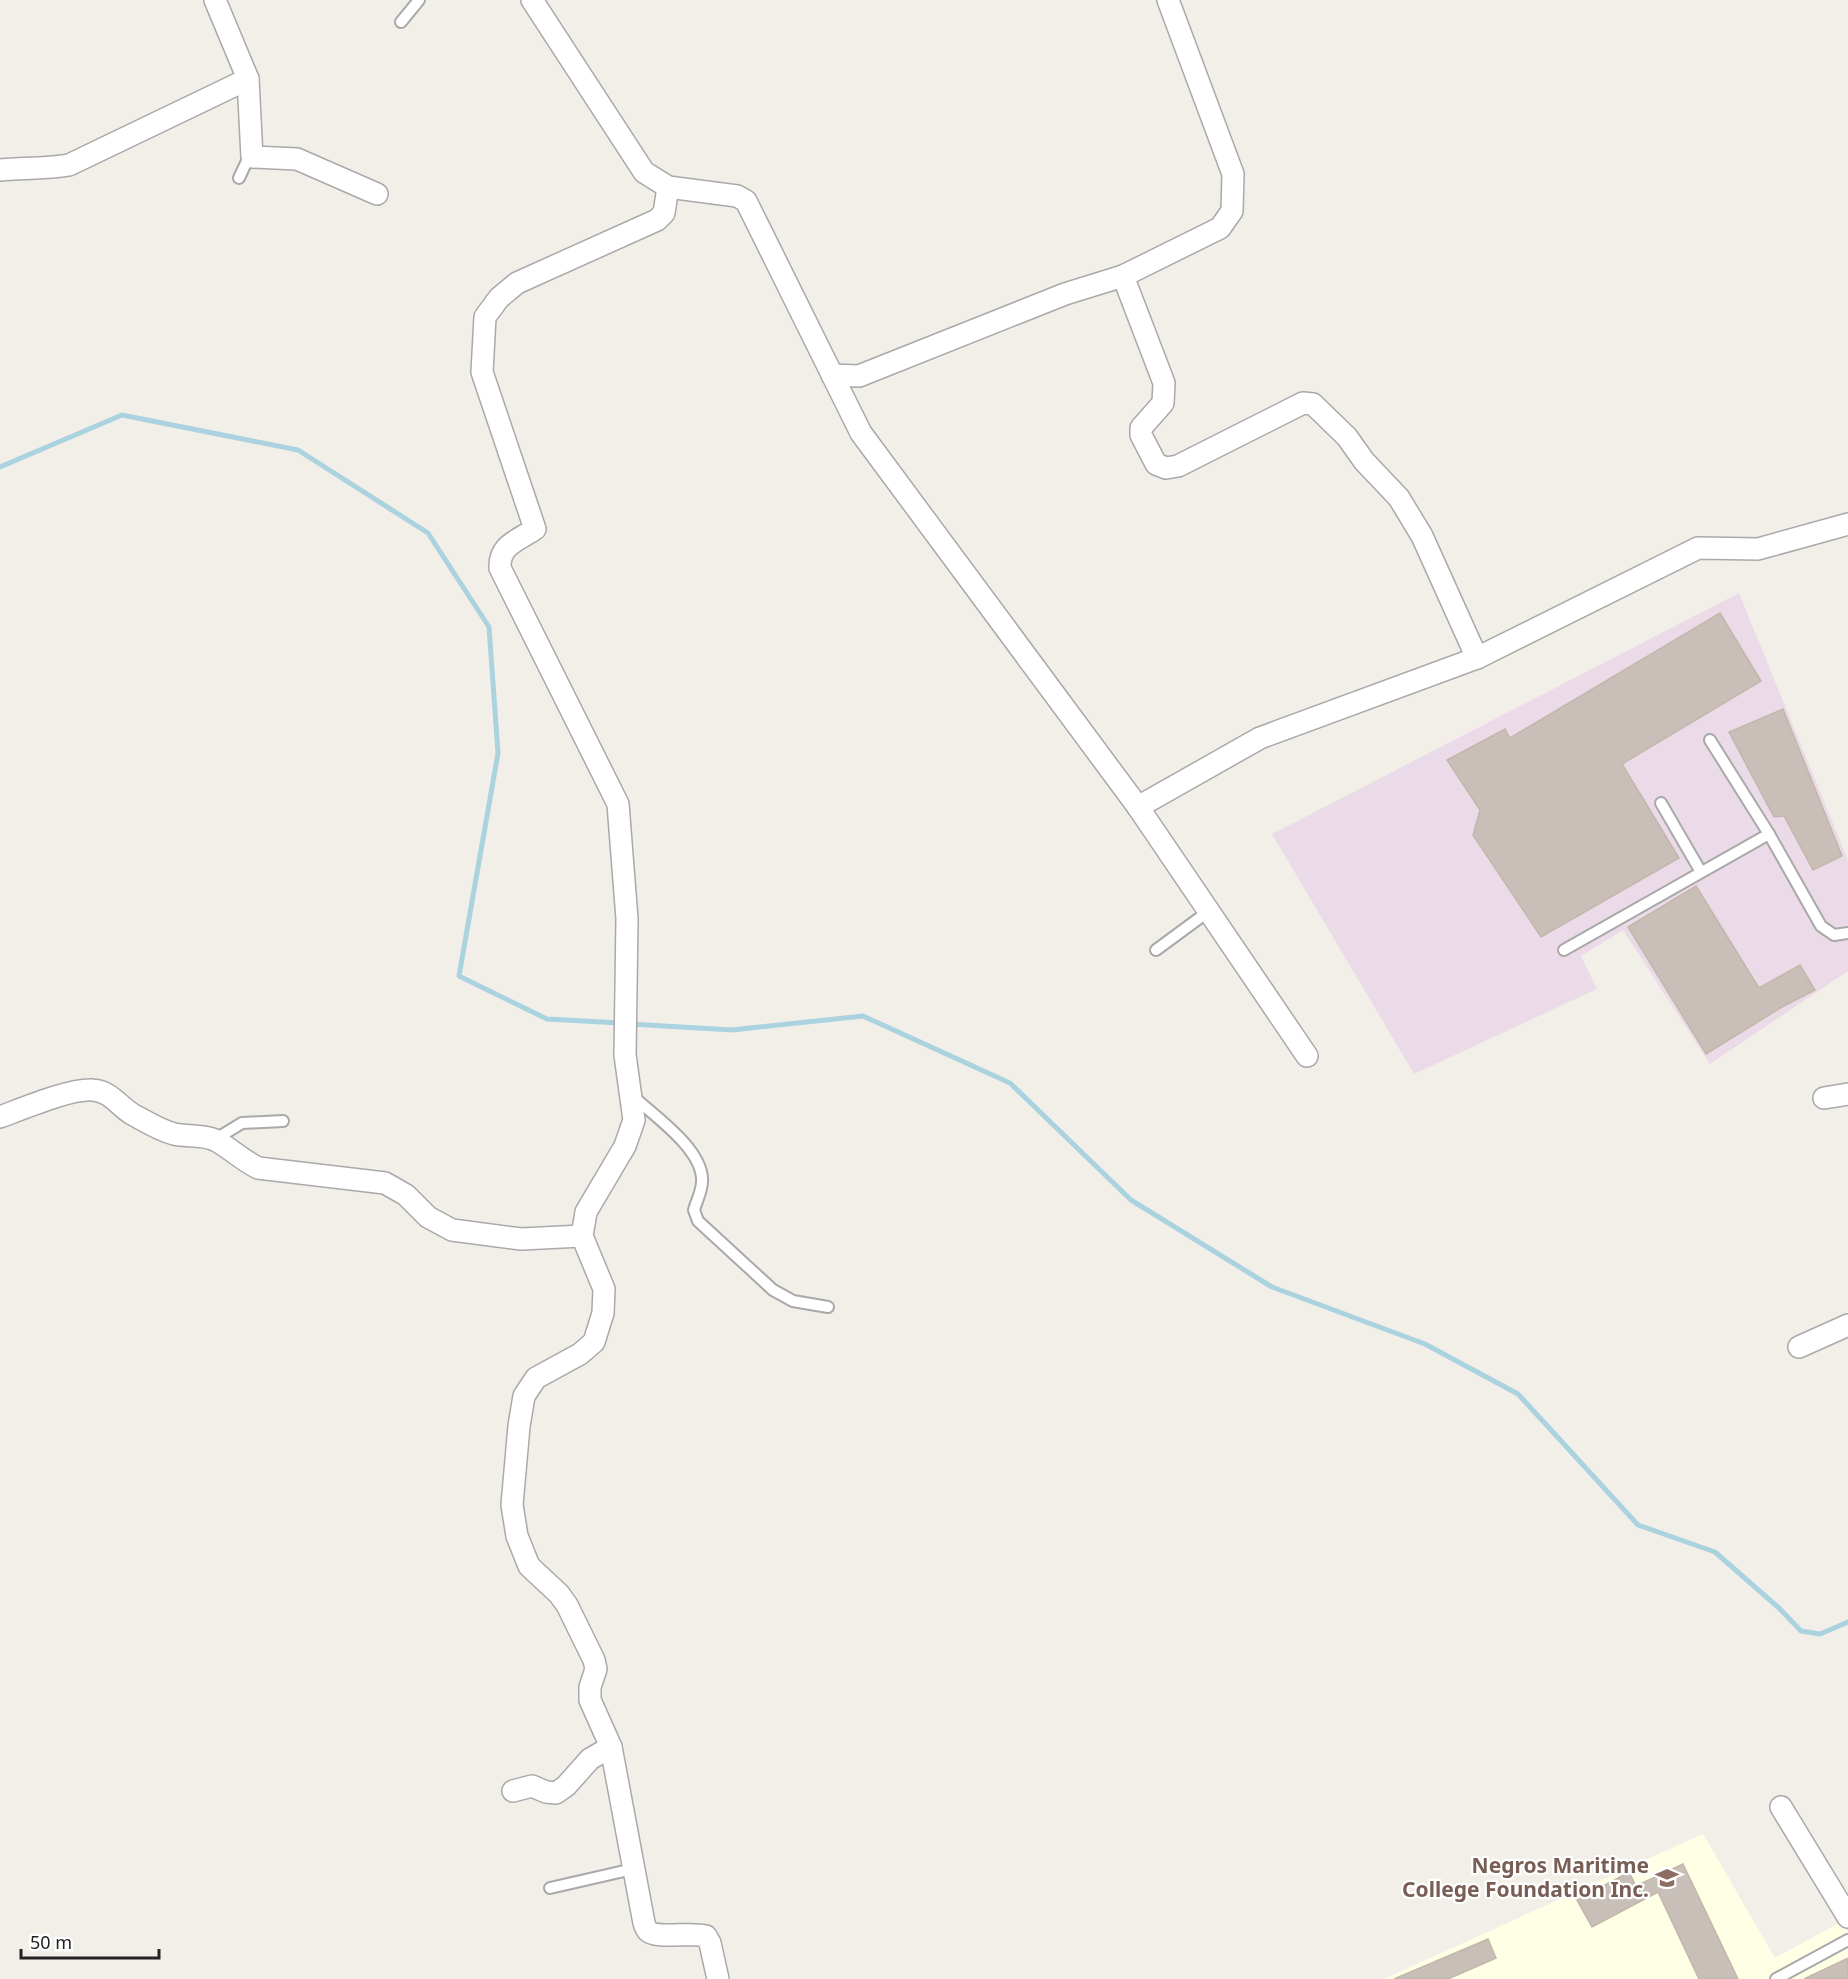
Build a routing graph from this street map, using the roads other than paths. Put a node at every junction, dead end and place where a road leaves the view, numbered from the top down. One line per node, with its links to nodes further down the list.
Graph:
1 (215, 0): 6 (street)
2 (419, 0): 5 (lane)
3 (532, 0): 10 (street)
4 (1168, 0): 12 (street)
5 (401, 22)
6 (248, 79): 7 (street); 8 (street)
7 (252, 157): 9 (lane); 11 (street)
8 (0, 170)
9 (239, 178)
10 (668, 187): 13 (street); 26 (street)
11 (377, 194)
12 (1123, 276): 13 (street); 15 (street)
13 (832, 375): 18 (street)
14 (1848, 525): 15 (street)
15 (1477, 658): 18 (street)
16 (1710, 740): 19 (lane)
17 (1661, 803): 20 (lane)
18 (1138, 807): 21 (street)
19 (1769, 834): 20 (lane); 22 (lane)
20 (1701, 872): 24 (lane)
21 (1209, 911): 23 (lane); 25 (street)
22 (1848, 933)
23 (1156, 950)
24 (1564, 950)
25 (1307, 1056)
26 (630, 1093): 32 (street); 33 (lane)
27 (1848, 1094): 28 (street)
28 (1824, 1098)
29 (0, 1117): 31 (street)
30 (283, 1121): 31 (lane)
31 (214, 1140): 32 (street)
32 (582, 1236): 36 (street)
33 (828, 1307)
34 (1848, 1324): 35 (street)
35 (1799, 1347)
36 (611, 1747): 37 (street); 39 (street)
37 (513, 1791)
38 (1781, 1806): 41 (street)
39 (633, 1869): 40 (lane); 43 (street)
40 (550, 1888)
41 (1848, 1917)
42 (1848, 1940): 44 (lane)
43 (718, 1979)
44 (1776, 1979)

